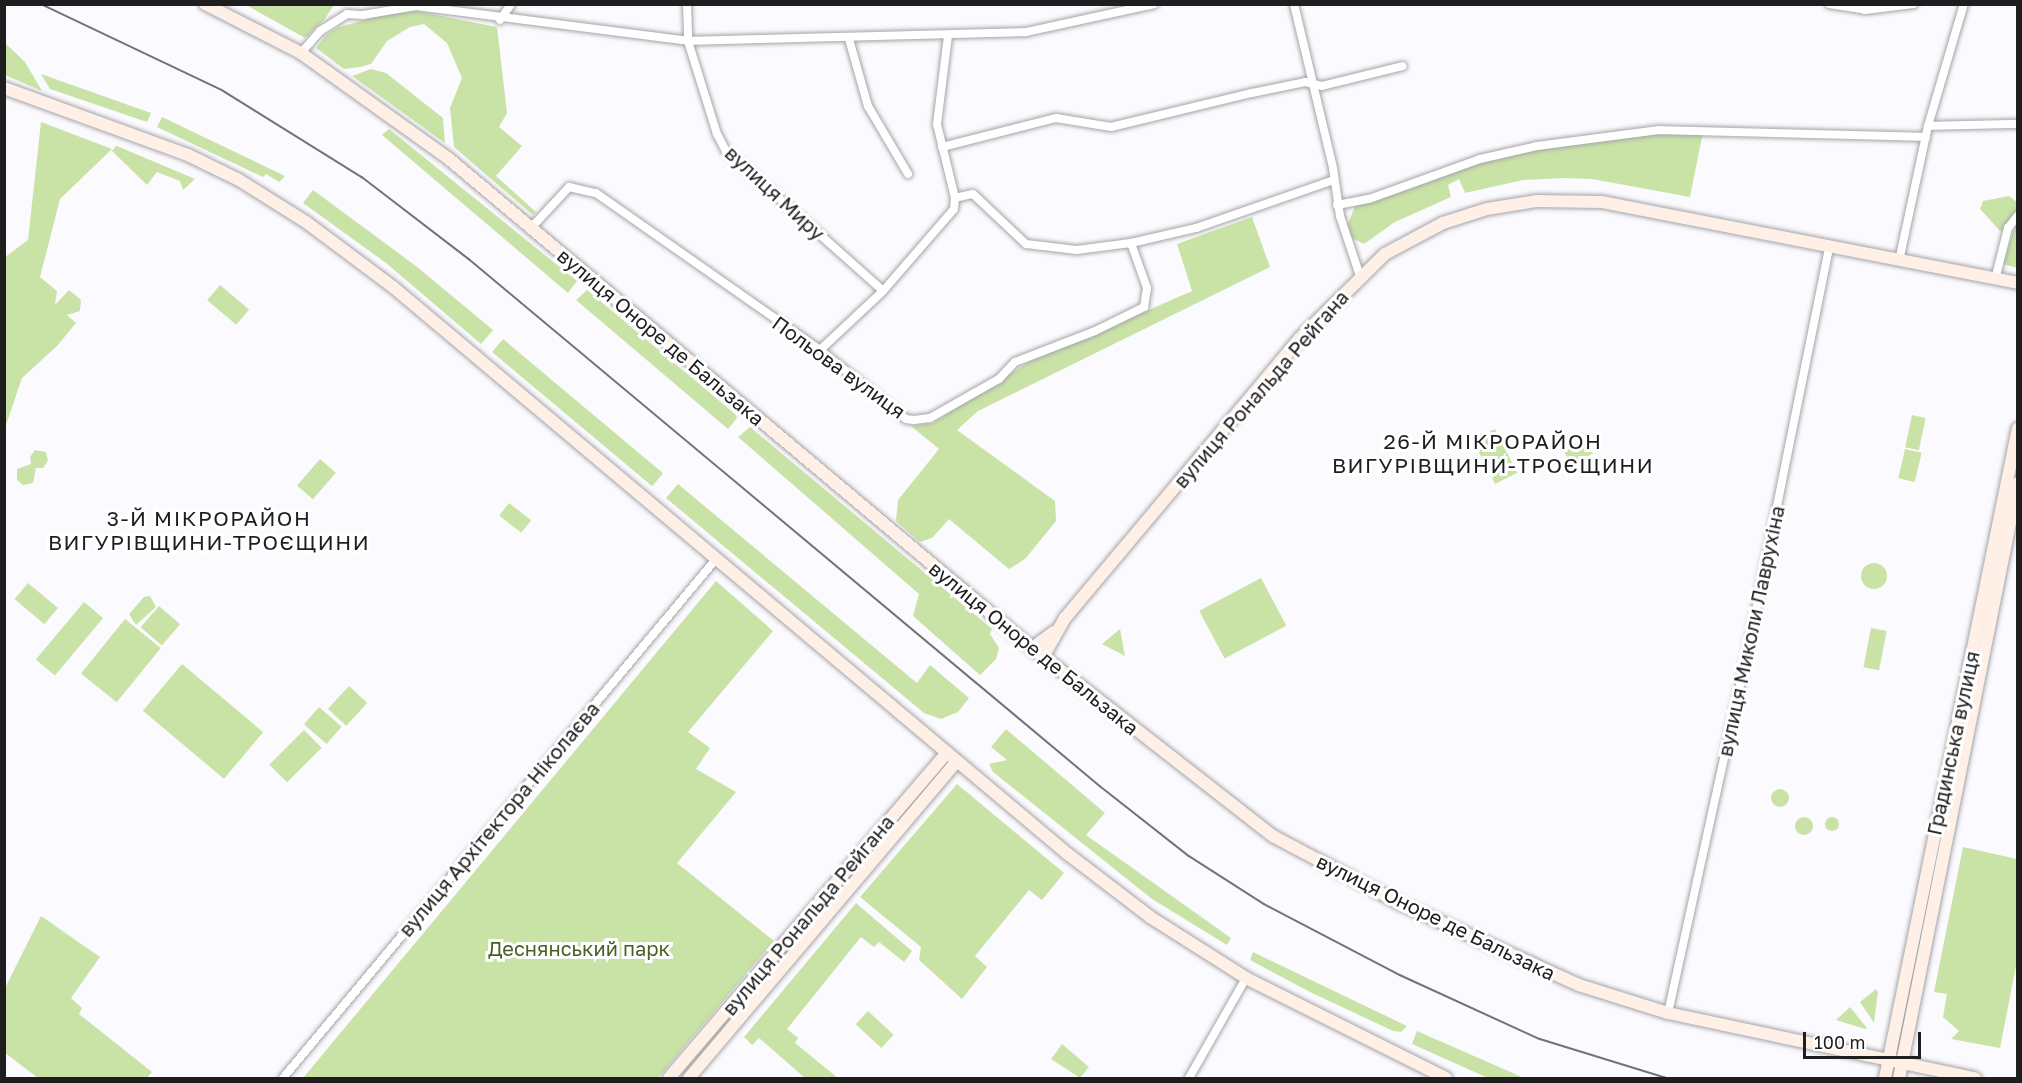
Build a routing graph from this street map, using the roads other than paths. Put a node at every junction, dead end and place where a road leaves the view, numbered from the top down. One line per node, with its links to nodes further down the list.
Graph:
1 (205, 4): 15 (street, вулиця Оноре де Бальзака)
2 (511, 4): 11 (street)
3 (687, 4): 14 (street, вулиця Миру)
4 (1294, 4): 17 (street)
5 (1829, 4): 6 (street)
6 (1914, 4)
7 (1964, 4): 22 (street)
8 (1153, 5): 12 (street)
9 (386, 7): 10 (street); 11 (street)
10 (347, 9): 15 (street)
11 (500, 20): 14 (street)
12 (948, 36): 13 (street); 24 (street)
13 (849, 39): 14 (street); 25 (street)
14 (688, 41): 37 (street, вулиця Миру)
15 (301, 53): 30 (street, вулиця Оноре де Бальзака)
16 (1403, 66): 17 (street)
17 (1313, 84): 24 (street); 26 (street)
18 (4, 88): 20 (street)
19 (4, 96): 20 (street)
20 (29, 100): 41 (street)
21 (2018, 124): 22 (street)
22 (1928, 126): 23 (street)
23 (1926, 137): 28 (street); 33 (street)
24 (942, 147): 27 (street)
25 (908, 174)
26 (1334, 180): 28 (street); 31 (street)
27 (955, 198): 31 (street); 37 (street)
28 (1337, 205): 34 (street)
29 (2018, 215): 35 (street)
30 (531, 228): 38 (street, Польова вулиця); 43 (street, вулиця Оноре де Бальзака)
31 (1131, 243): 38 (street, Польова вулиця)
32 (1829, 247): 33 (street, вулиця Рональда Рейгана); 34 (street, вулиця Рональда Рейгана); 48 (street, вулиця Миколи Лаврухіна)
33 (1899, 261): 35 (street, вулиця Рональда Рейгана)
34 (1360, 276): 42 (street, вулиця Рональда Рейгана)
35 (1995, 280): 36 (street, вулиця Рональда Рейгана)
36 (2018, 283)
37 (883, 291): 38 (street)
38 (820, 350)
39 (2018, 428): 49 (street, Градинська вулиця)
40 (2018, 483): 50 (street, Градинська вулиця)
41 (716, 560): 45 (street); 51 (street, вулиця Архітектора Ніколаєва)
42 (1054, 632): 43 (street, вулиця Рональда Рейгана); 44 (street, вулиця Рональда Рейгана)
43 (1032, 648): 44 (street, вулиця Оноре де Бальзака)
44 (1043, 657): 48 (street, вулиця Оноре де Бальзака)
45 (947, 752): 46 (street); 52 (street, вулиця Рональда Рейгана)
46 (957, 761): 47 (street); 53 (street, вулиця Рональда Рейгана)
47 (1246, 978): 54 (street); 55 (street)
48 (1668, 1013): 49 (street, вулиця Оноре де Бальзака)
49 (1888, 1059): 50 (street, вулиця Оноре де Бальзака); 56 (street, Градинська вулиця)
50 (1901, 1063): 57 (street, Градинська вулиця); 58 (street, вулиця Оноре де Бальзака)
51 (283, 1078)
52 (669, 1078)
53 (688, 1078)
54 (1189, 1078)
55 (1446, 1078)
56 (1885, 1078)
57 (1899, 1078)
58 (1975, 1078)

